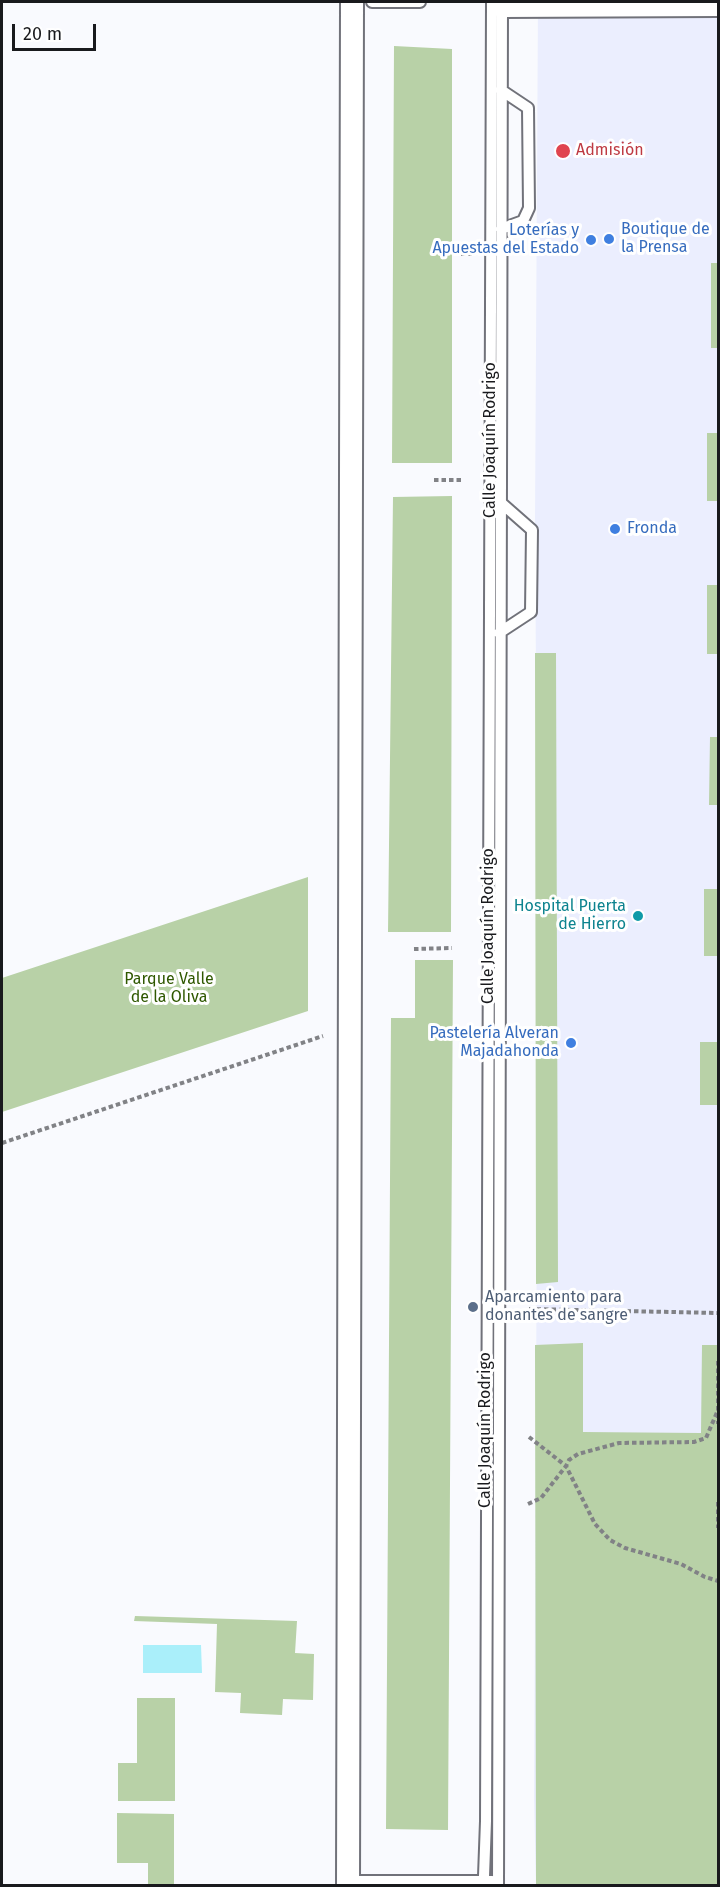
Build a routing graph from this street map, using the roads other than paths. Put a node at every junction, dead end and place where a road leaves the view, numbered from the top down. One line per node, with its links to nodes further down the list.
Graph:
1 (352, 2): 10 (street)
2 (372, 2): 3 (lane)
3 (420, 2)
4 (498, 3): 5 (street); 6 (lane, Calle Joaquín Rodrigo); 11 (lane, Calle Joaquín Rodrigo)
5 (718, 5)
6 (501, 90): 7 (lane, Calle Joaquín Rodrigo); 7 (lane)
7 (501, 229): 8 (lane, Calle Joaquín Rodrigo)
8 (500, 501): 9 (lane, Calle Joaquín Rodrigo); 9 (lane)
9 (499, 633): 12 (lane, Calle Joaquín Rodrigo)
10 (348, 1883): 11 (lane)
11 (486, 1883): 12 (lane)
12 (498, 1883)

